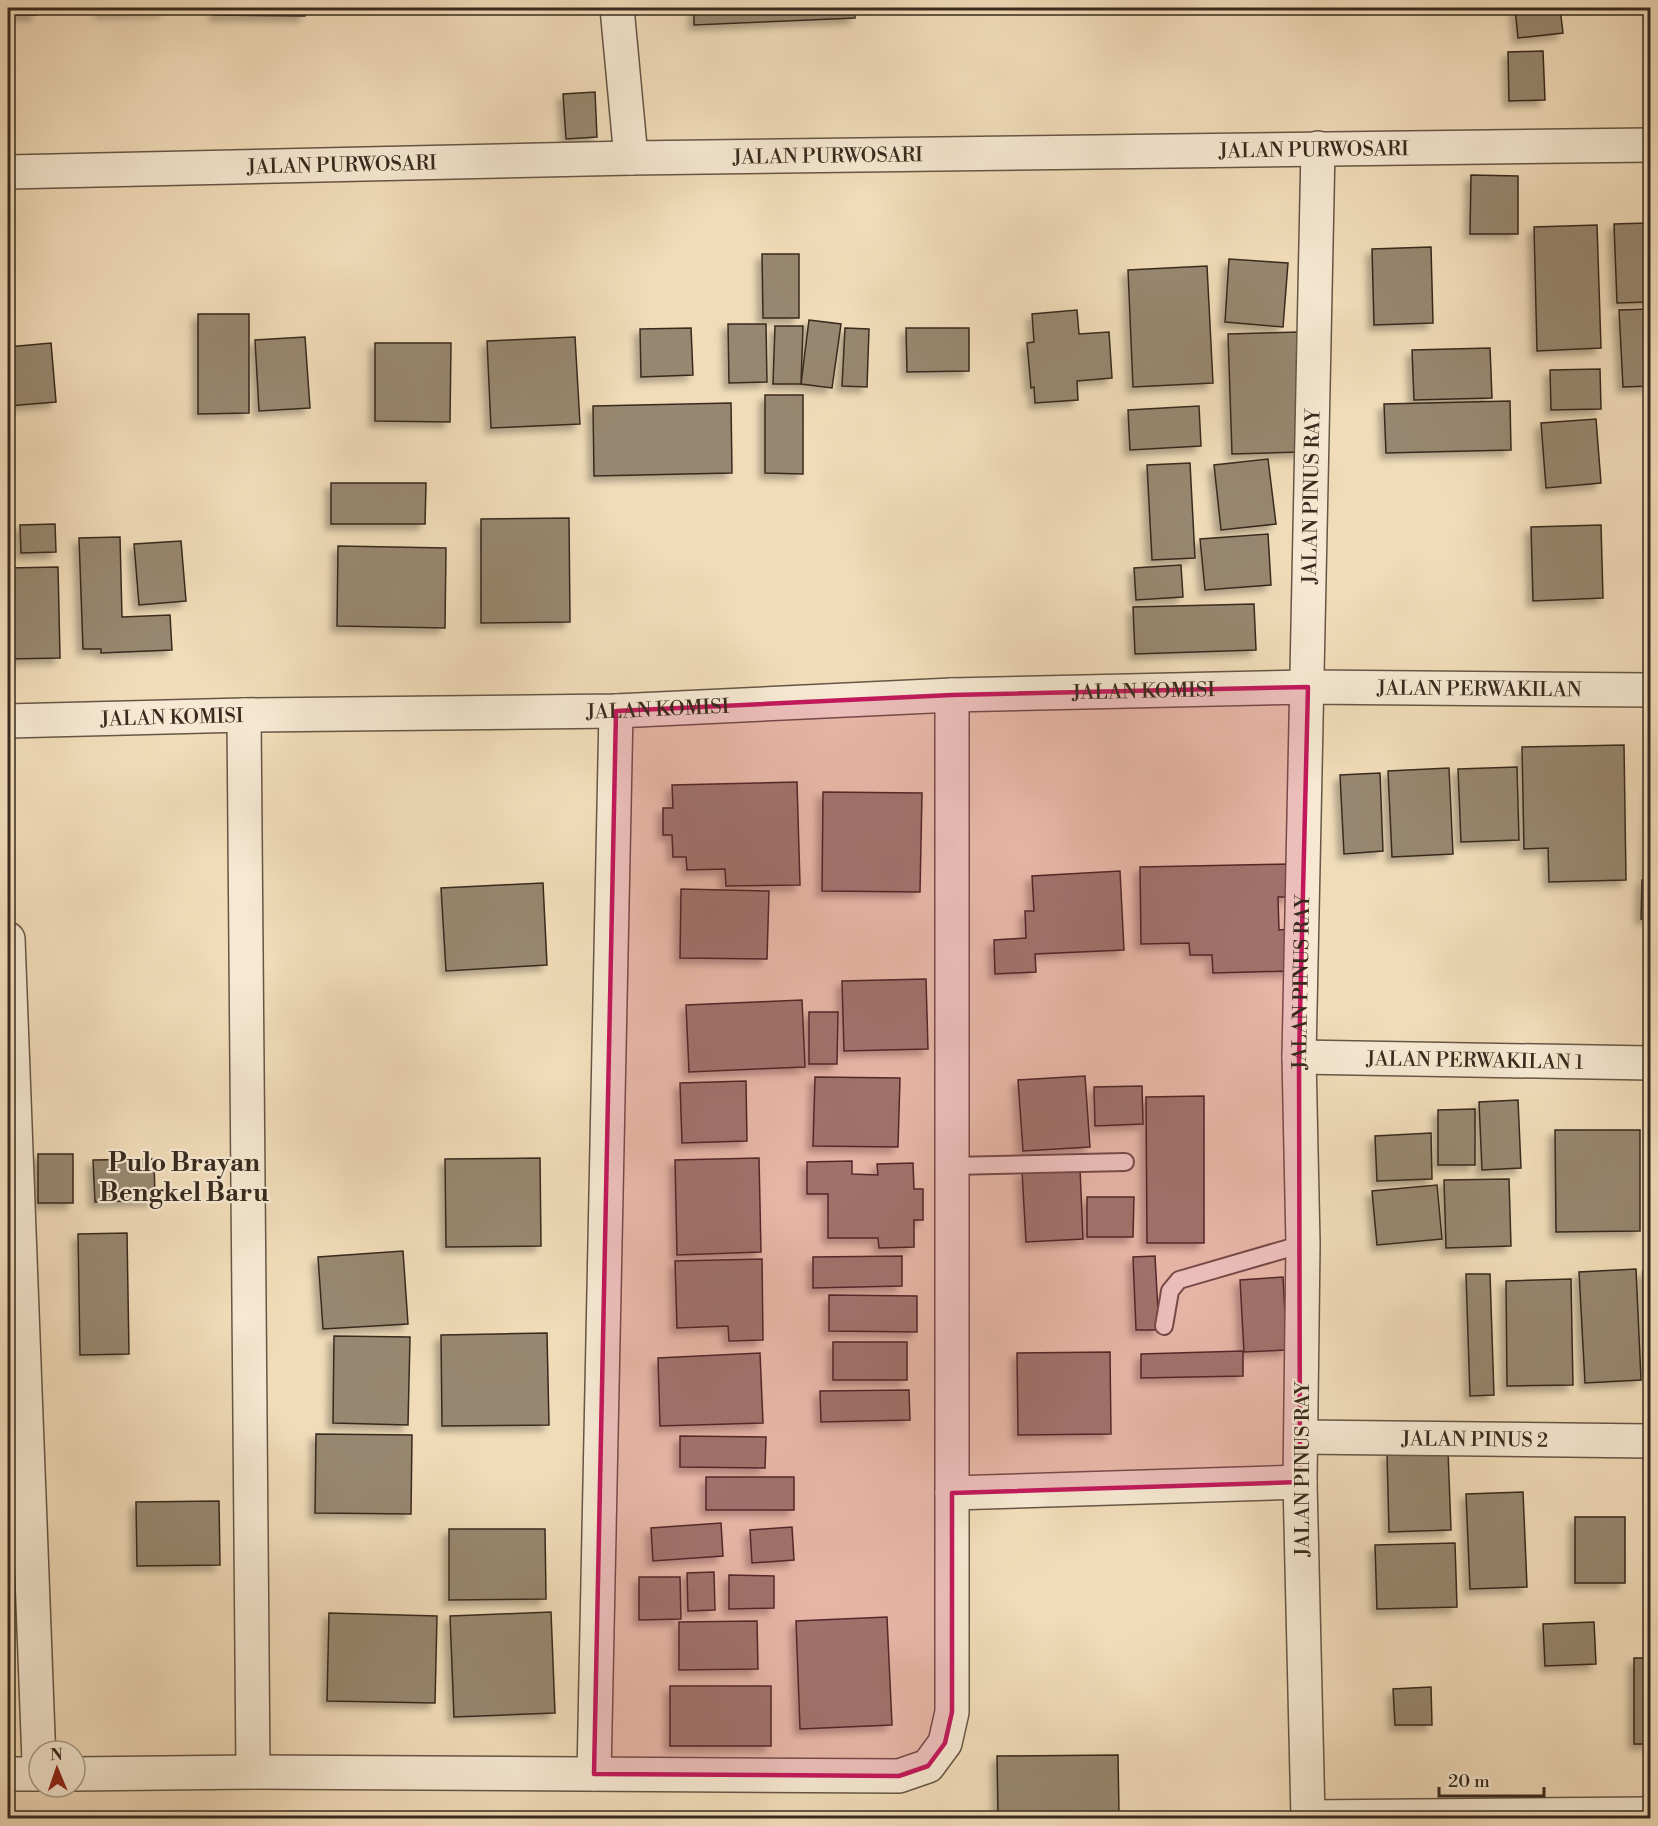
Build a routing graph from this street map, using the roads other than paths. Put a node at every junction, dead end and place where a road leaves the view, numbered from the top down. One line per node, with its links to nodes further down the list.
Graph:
1 (617, 8): 4 (street)
2 (1650, 145): 3 (street, JALAN PURWOSARI)
3 (1318, 148): 4 (street, JALAN PURWOSARI); 6 (street, JALAN PINUS RAY)
4 (631, 158): 5 (street, JALAN PURWOSARI)
5 (8, 172)
6 (1308, 687): 7 (street, JALAN PERWAKILAN); 8 (street, JALAN KOMISI); 13 (street, JALAN PINUS RAY)
7 (1650, 690)
8 (952, 695): 9 (street, JALAN KOMISI); 16 (street)
9 (616, 711): 10 (street, JALAN KOMISI); 28 (street)
10 (244, 715): 11 (street, JALAN KOMISI); 24 (street)
11 (8, 722)
12 (8, 939): 23 (street)
13 (1299, 1058): 14 (street, JALAN PERWAKILAN 1); 17 (street, JALAN PINUS RAY)
14 (1650, 1063)
15 (1125, 1162): 16 (lane)
16 (952, 1166): 22 (street)
17 (1303, 1244): 18 (lane); 19 (street, JALAN PINUS RAY)
18 (1164, 1326)
19 (1300, 1437): 20 (street, JALAN PINUS 2); 21 (street, JALAN PINUS RAY)
20 (1650, 1441)
21 (1300, 1482): 22 (street); 30 (street, JALAN PINUS RAY)
22 (952, 1493): 28 (street)
23 (38, 1739)
24 (253, 1772): 27 (street); 28 (street)
25 (8, 1774): 26 (street)
26 (27, 1774)
27 (87, 1774)
28 (594, 1774)
29 (1650, 1814): 30 (street)
30 (1308, 1818)

